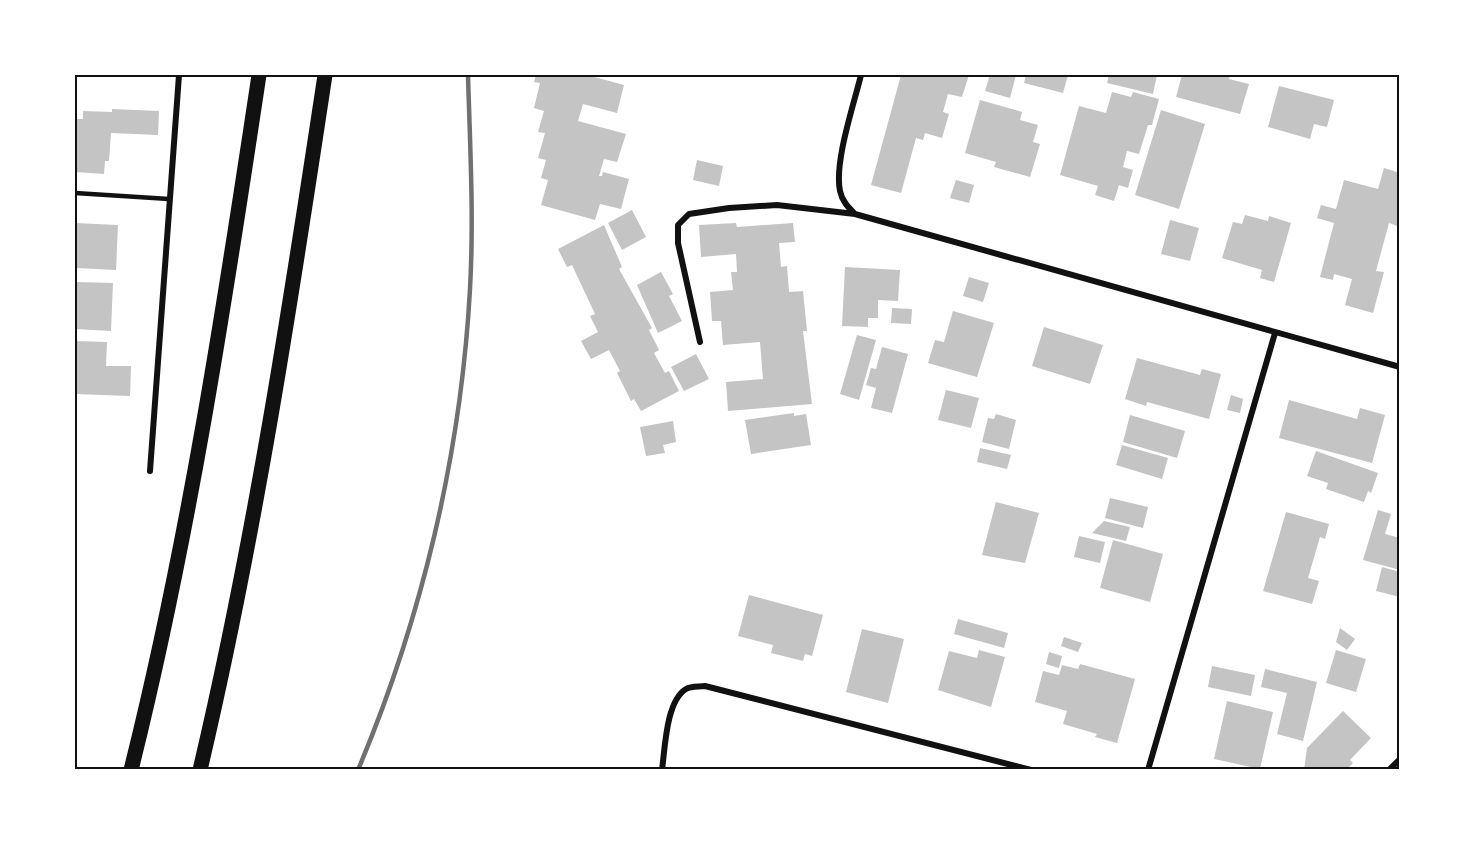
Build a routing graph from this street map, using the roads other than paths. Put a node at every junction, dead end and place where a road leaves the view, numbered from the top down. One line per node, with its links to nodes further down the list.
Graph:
1 (178, 75): 6 (street)
2 (259, 75): 13 (main road)
3 (325, 75): 14 (main road)
4 (861, 75): 7 (street)
5 (75, 193): 6 (lane)
6 (170, 199): 11 (street)
7 (855, 214): 8 (street); 9 (street)
8 (1275, 333): 10 (street); 17 (street)
9 (700, 342)
10 (1400, 367)
11 (150, 471)
12 (1400, 759): 18 (street)
13 (131, 770)
14 (200, 770)
15 (662, 770): 16 (street)
16 (1031, 770)
17 (1148, 770)
18 (1389, 770)

